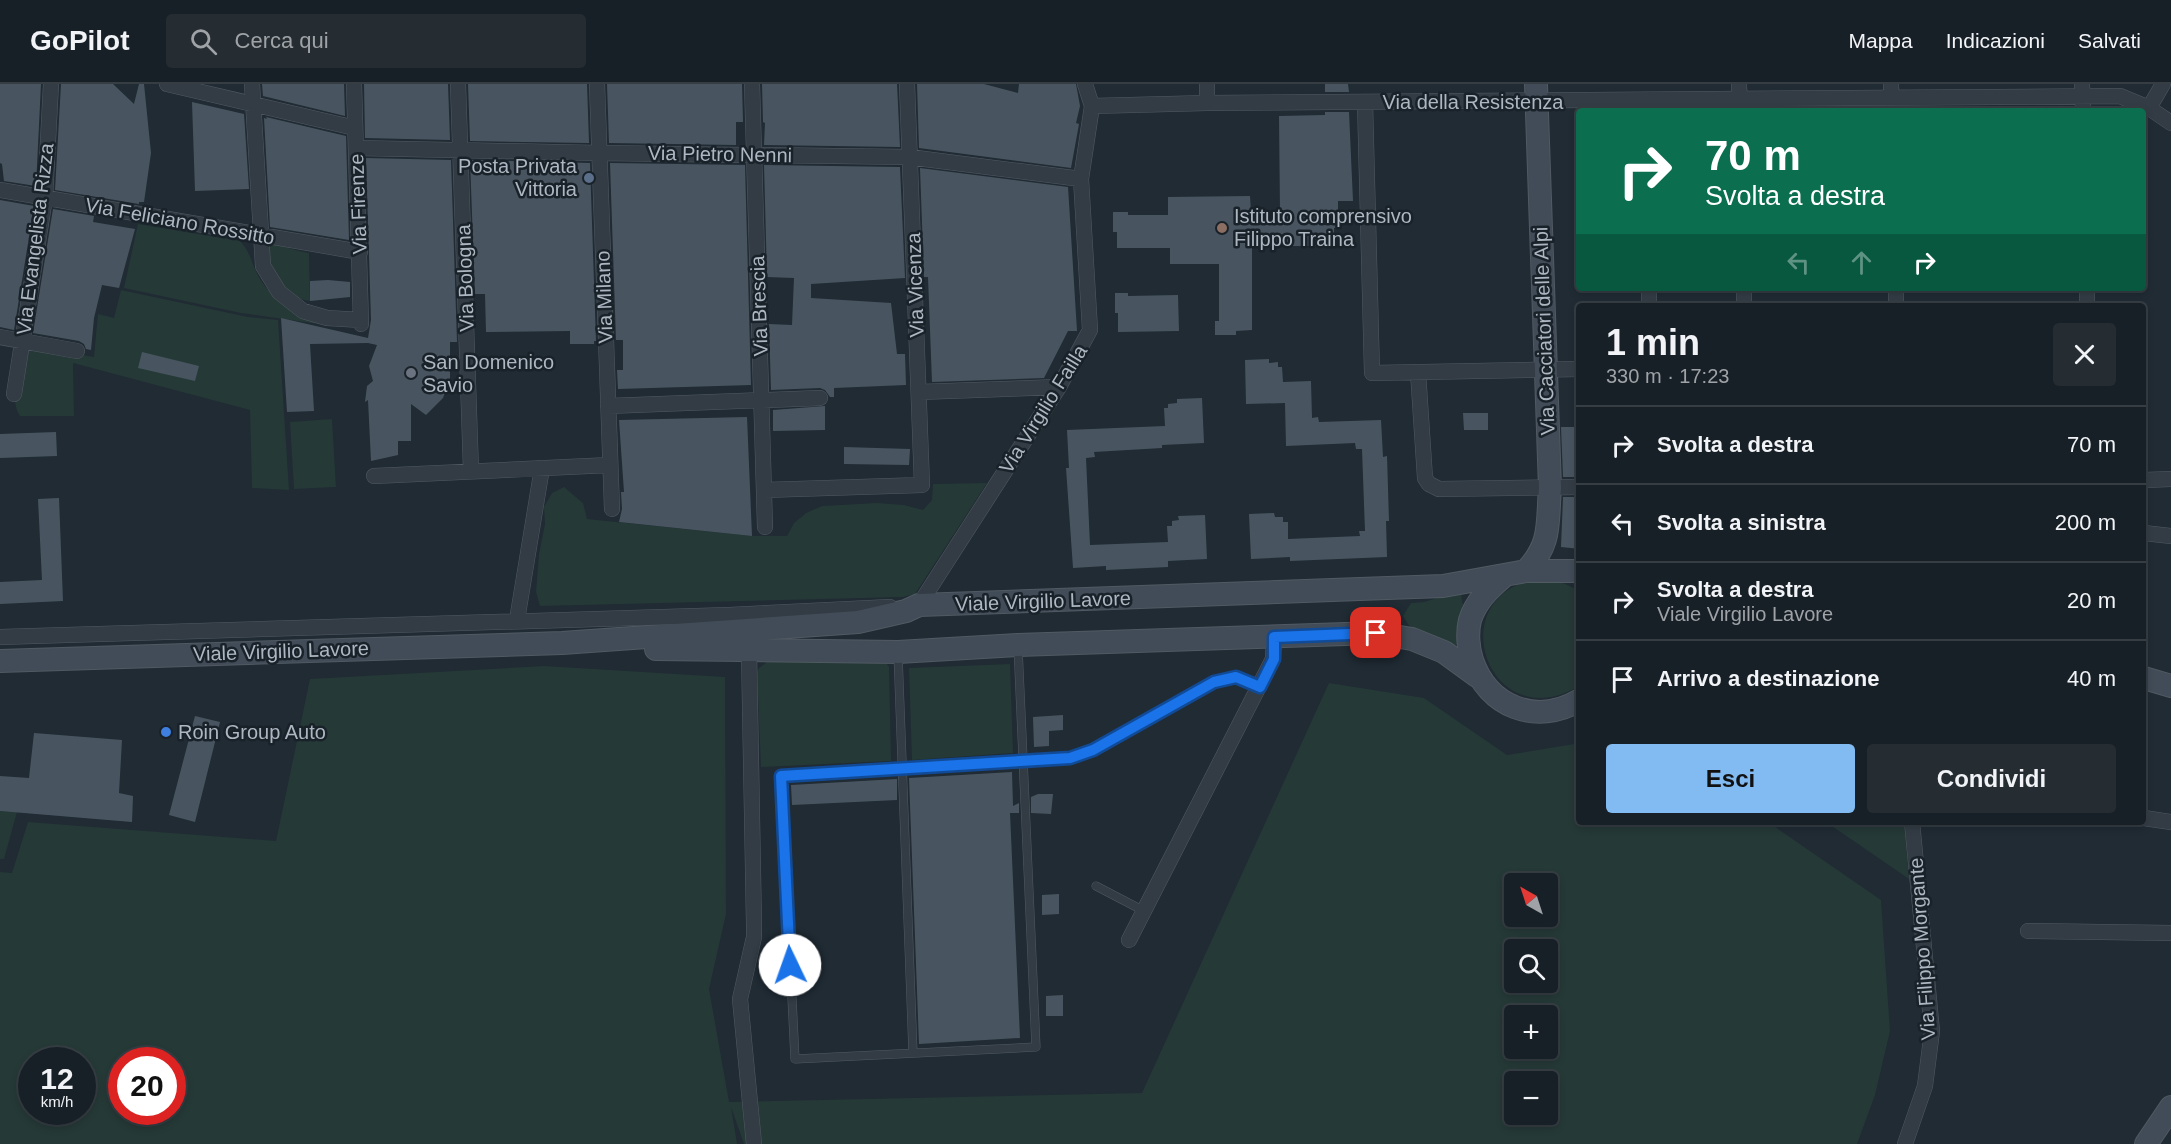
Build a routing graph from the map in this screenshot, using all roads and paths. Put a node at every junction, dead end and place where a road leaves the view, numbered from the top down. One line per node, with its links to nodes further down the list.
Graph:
1 (51, 84): 30 (street, Via Evangelista Rizza)
2 (167, 84): 18 (street)
3 (252, 84): 18 (street)
4 (354, 84): 22 (street, Via Firenze)
5 (458, 84): 24 (street, Via Bologna)
6 (597, 84): 25 (street, Via Milano)
7 (752, 84): 26 (street, Via Brescia)
8 (907, 84): 27 (street, Via Vicenza)
9 (1085, 84): 19 (street, Via Virgilio Failla)
10 (1207, 84): 17 (street)
11 (2163, 84): 20 (street)
12 (1536, 93): 14 (street, Via della Resistenza); 16 (street, Via della Resistenza); 37 (street, Via Cacciatori delle Alpi)
13 (2082, 97): 15 (street, Via della Resistenza); 20 (street, Via della Resistenza)
14 (1740, 98): 15 (street, Via della Resistenza)
15 (1892, 98)
16 (1365, 102): 17 (street, Via della Resistenza); 38 (street)
17 (1207, 103): 19 (street, Via della Resistenza)
18 (254, 106): 22 (street); 31 (street)
19 (1092, 106): 28 (street, Via Virgilio Failla)
20 (2149, 108): 21 (street, Via della Resistenza)
21 (2171, 123)
22 (355, 128): 23 (street, Via Firenze)
23 (357, 148): 24 (street, Via Pietro Nenni); 32 (street, Via Firenze)
24 (460, 149): 25 (street, Via Pietro Nenni); 47 (street, Via Bologna)
25 (599, 153): 26 (street, Via Pietro Nenni); 44 (street, Via Milano)
26 (754, 154): 27 (street, Via Pietro Nenni); 43 (street, Via Brescia)
27 (909, 157): 28 (street, Via Pietro Nenni); 40 (street, Via Vicenza)
28 (1081, 179): 39 (street, Via Virgilio Failla)
29 (0, 190): 30 (street, Via Feliciano Rossitto)
30 (45, 198): 31 (street, Via Feliciano Rossitto); 34 (street, Via Evangelista Rizza)
31 (260, 234): 32 (street, Via Feliciano Rossitto); 32 (street, Via Firenze)
32 (360, 252)
33 (0, 338): 34 (street)
34 (23, 341): 35 (street); 41 (street, Via Evangelista Rizza)
35 (77, 351)
36 (1576, 369): 37 (street)
37 (1544, 370): 38 (street); 52 (street, Via Cacciatori delle Alpi)
38 (1418, 372): 52 (street)
39 (1059, 387): 40 (street); 61 (street, Via Virgilio Failla)
40 (919, 392): 53 (street, Via Vicenza)
41 (14, 394)
42 (820, 398): 43 (street)
43 (762, 399): 44 (street); 53 (street, Via Brescia)
44 (608, 406): 45 (street, Via Milano)
45 (610, 465): 46 (street); 54 (street, Via Milano)
46 (542, 468): 47 (street); 62 (street)
47 (471, 471): 48 (street)
48 (374, 476)
49 (2171, 479): 50 (street)
50 (2146, 480)
51 (1576, 487): 52 (street)
52 (1550, 488): 58 (street, Via Cacciatori delle Alpi)
53 (764, 490): 55 (street, Via Brescia)
54 (612, 509)
55 (765, 527)
56 (2146, 533): 57 (street)
57 (2171, 536)
58 (1526, 571): 59 (street, Viale Virgilio Lavore); 60 (street, Viale Virgilio Lavore)
59 (1575, 573)
60 (1503, 577): 61 (street, Viale Virgilio Lavore); 70 (street)
61 (919, 605): 62 (street); 65 (street, Viale Virgilio Lavore)
62 (517, 620): 63 (street)
63 (0, 637)
64 (1274, 637): 66 (street, Viale Virgilio Lavore); 70 (street, Viale Virgilio Lavore); 73 (street)
65 (562, 643): 67 (street, Viale Virgilio Lavore); 69 (street, Viale Virgilio Lavore)
66 (1018, 645): 68 (street, Viale Virgilio Lavore); 75 (lane)
67 (749, 651): 68 (street, Viale Virgilio Lavore); 87 (street)
68 (898, 652): 76 (lane)
69 (0, 661)
70 (1478, 676): 74 (street, Viale Virgilio Lavore)
71 (2146, 679): 72 (street)
72 (2171, 686)
73 (1260, 687): 75 (lane); 81 (street)
74 (1576, 702)
75 (1023, 761): 76 (lane); 85 (lane)
76 (903, 769): 85 (lane); 85 (lane)
77 (2146, 818): 78 (street)
78 (2171, 822)
79 (1912, 825): 88 (street, Via Filippo Morgante)
80 (1096, 886): 81 (lane)
81 (1144, 911): 84 (street)
82 (2028, 931): 83 (street)
83 (2171, 933)
84 (1129, 940)
85 (913, 1053)
86 (2171, 1107): 89 (street)
87 (754, 1144)
88 (1905, 1144)
89 (2146, 1144)

